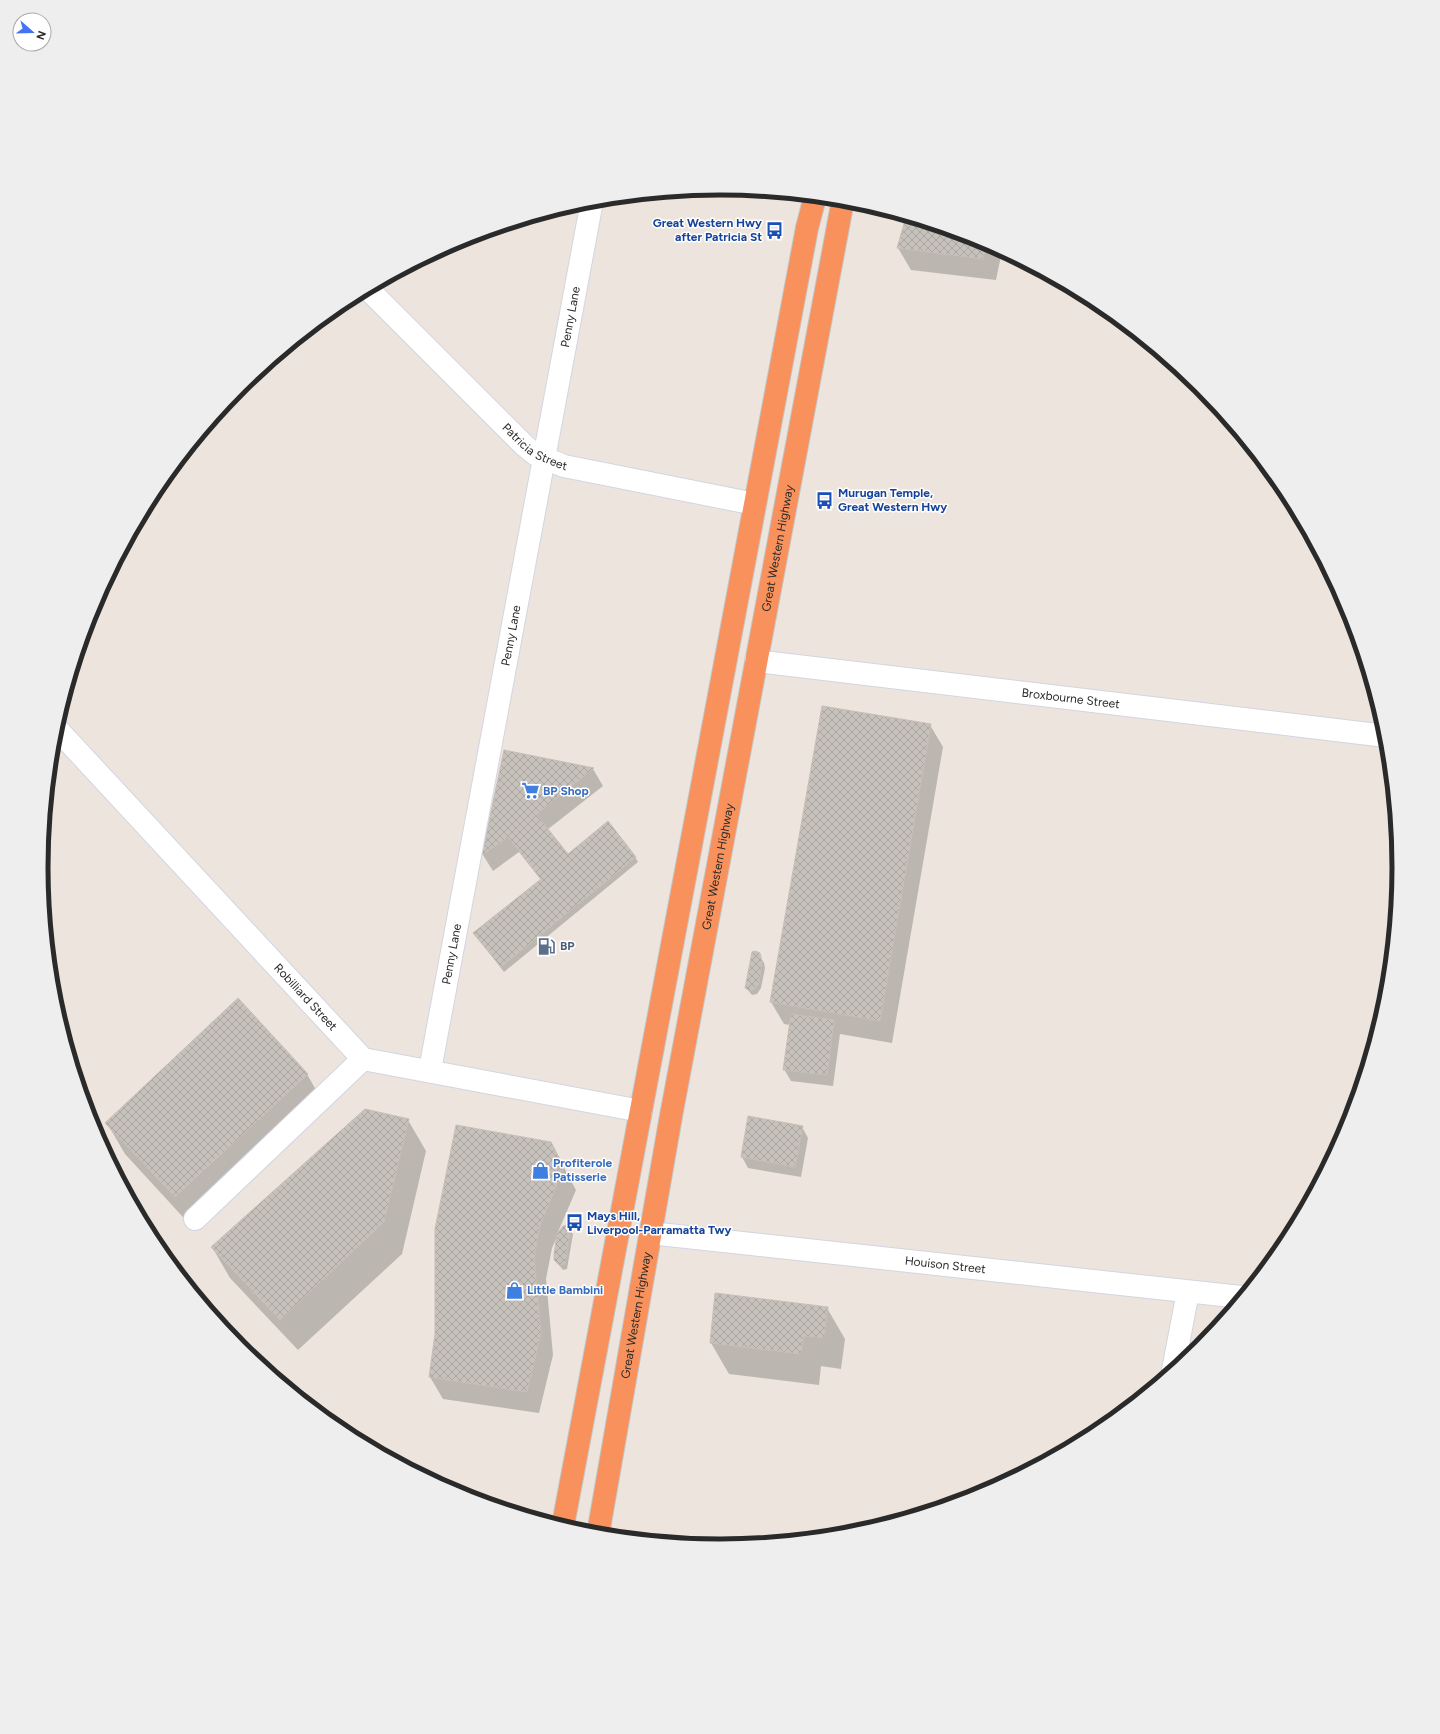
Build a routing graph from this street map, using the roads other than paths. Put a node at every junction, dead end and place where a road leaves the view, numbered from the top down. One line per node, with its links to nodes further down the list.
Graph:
1 (814, 202): 6 (highway)
2 (842, 206): 7 (highway, Great Western Highway)
3 (591, 208): 5 (street, Penny Lane)
4 (372, 293): 5 (street, Patricia Street)
5 (544, 458): 6 (street, Patricia Street); 11 (street, Penny Lane)
6 (755, 504): 12 (highway)
7 (756, 661): 9 (street, Broxbourne Street); 14 (highway, Great Western Highway)
8 (61, 734): 10 (street, Robilliard Street)
9 (1379, 735)
10 (363, 1059): 11 (street); 13 (street)
11 (430, 1070): 12 (street)
12 (641, 1111): 18 (highway)
13 (195, 1219)
14 (650, 1233): 15 (street, Houison Street); 19 (highway, Great Western Highway)
15 (1188, 1292): 16 (street, Houison Street); 17 (street)
16 (1235, 1297)
17 (1175, 1361)
18 (564, 1520)
19 (599, 1528)

